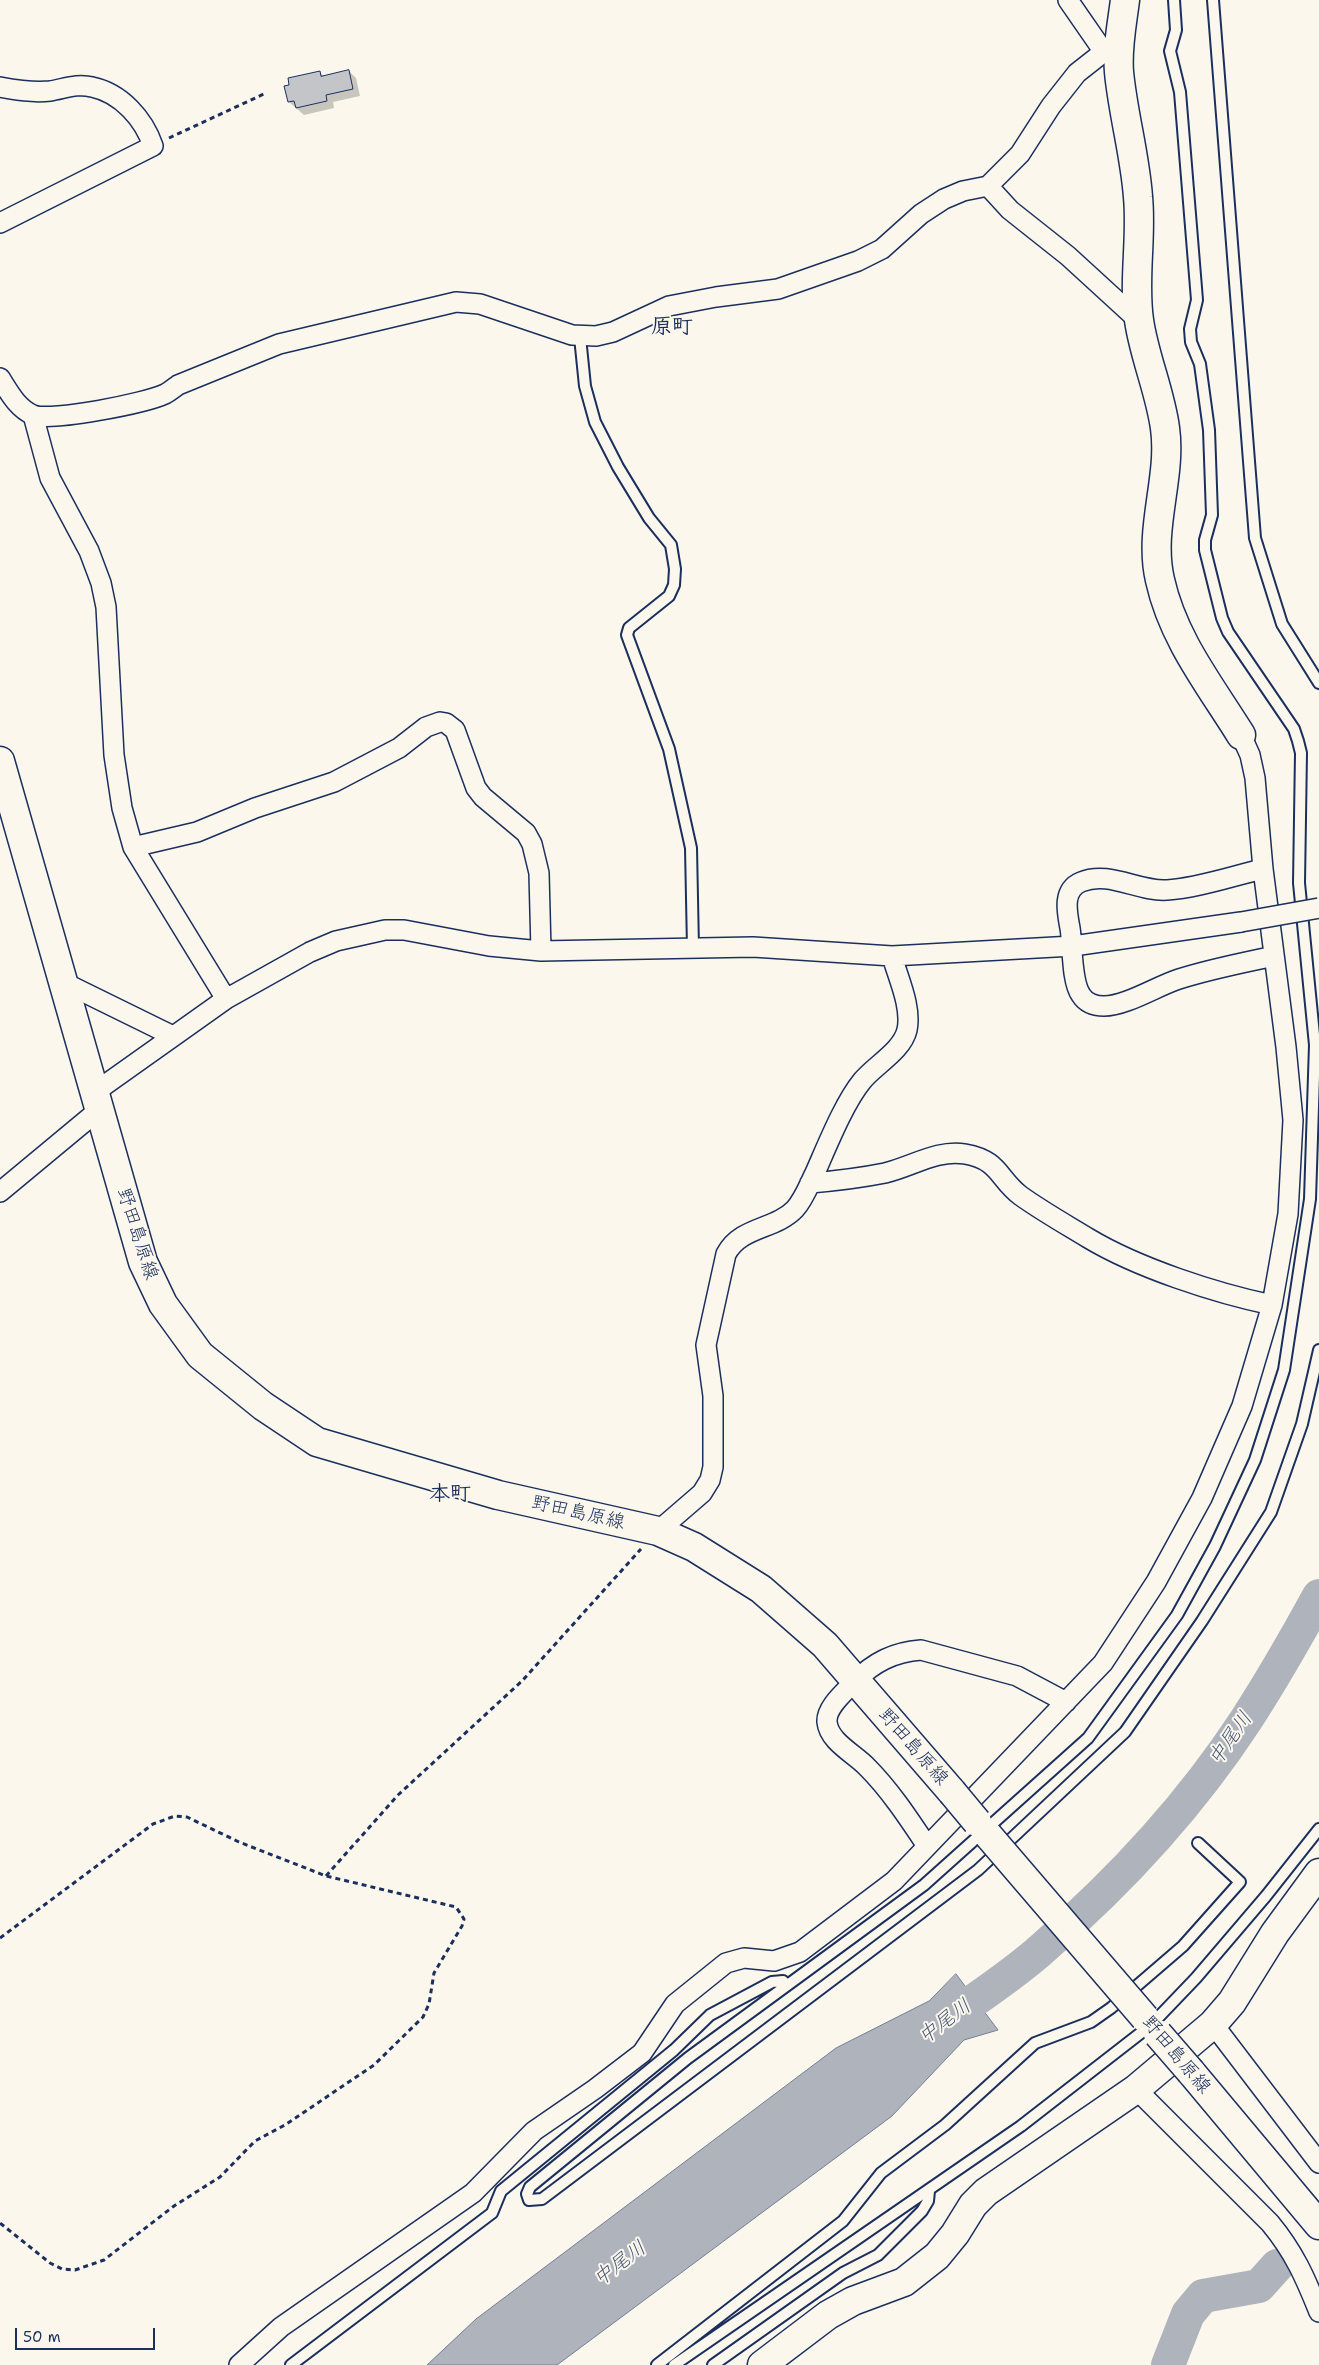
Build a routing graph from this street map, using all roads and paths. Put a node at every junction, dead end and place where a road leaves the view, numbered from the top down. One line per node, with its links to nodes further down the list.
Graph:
1 (1068, 0): 5 (street)
2 (1125, 0): 5 (main road)
3 (1174, 0): 38 (lane)
4 (1213, 0): 15 (lane)
5 (1112, 46): 9 (street); 11 (main road)
6 (0, 87): 10 (street)
7 (266, 93): 8 (path)
8 (169, 138)
9 (988, 186): 11 (street); 12 (street)
10 (0, 223)
11 (1139, 321): 16 (main road)
12 (580, 337): 14 (street); 23 (lane)
13 (0, 378): 14 (street)
14 (33, 415): 19 (street)
15 (1319, 683)
16 (1242, 735): 20 (street)
17 (0, 761): 18 (main road, 野田島原線)
18 (5, 799): 27 (main road, 野田島原線)
19 (133, 847): 24 (street); 28 (street)
20 (1263, 869): 22 (street); 26 (street)
21 (1319, 908): 22 (street, bridge)
22 (1073, 946): 25 (street); 26 (street)
23 (694, 948): 24 (street); 25 (street)
24 (540, 952): 28 (street)
25 (892, 956): 31 (street)
26 (1274, 956): 33 (street)
27 (63, 982): 29 (street); 30 (main road, 野田島原線)
28 (226, 999): 29 (street)
29 (174, 1036): 30 (street)
30 (97, 1100): 32 (street); 35 (main road, 野田島原線)
31 (810, 1183): 33 (street); 35 (street)
32 (0, 1192)
33 (1272, 1305): 37 (street)
34 (1319, 1350): 45 (lane)
35 (658, 1531): 36 (main road, 野田島原線); 43 (path)
36 (856, 1680): 37 (street); 38 (main road, 野田島原線, bridge); 41 (street)
37 (1066, 1702): 41 (street)
38 (983, 1829): 45 (lane); 47 (main road, 野田島原線, bridge)
39 (1319, 1829): 47 (lane)
40 (1198, 1843): 54 (lane)
41 (927, 1846): 55 (street)
42 (1319, 1873): 46 (main road)
43 (326, 1876): 44 (path); 51 (path)
44 (0, 1938)
45 (786, 1984): 56 (lane)
46 (1213, 2024): 48 (main road); 49 (street)
47 (1152, 2025): 50 (lane); 52 (main road, 野田島原線, bridge)
48 (1136, 2089): 53 (street); 59 (main road)
49 (1319, 2163)
50 (929, 2191): 57 (lane); 58 (lane)
51 (0, 2222)
52 (1319, 2225)
53 (1319, 2312)
54 (660, 2364)
55 (239, 2365)
56 (290, 2365)
57 (674, 2365)
58 (713, 2365)
59 (762, 2365)

